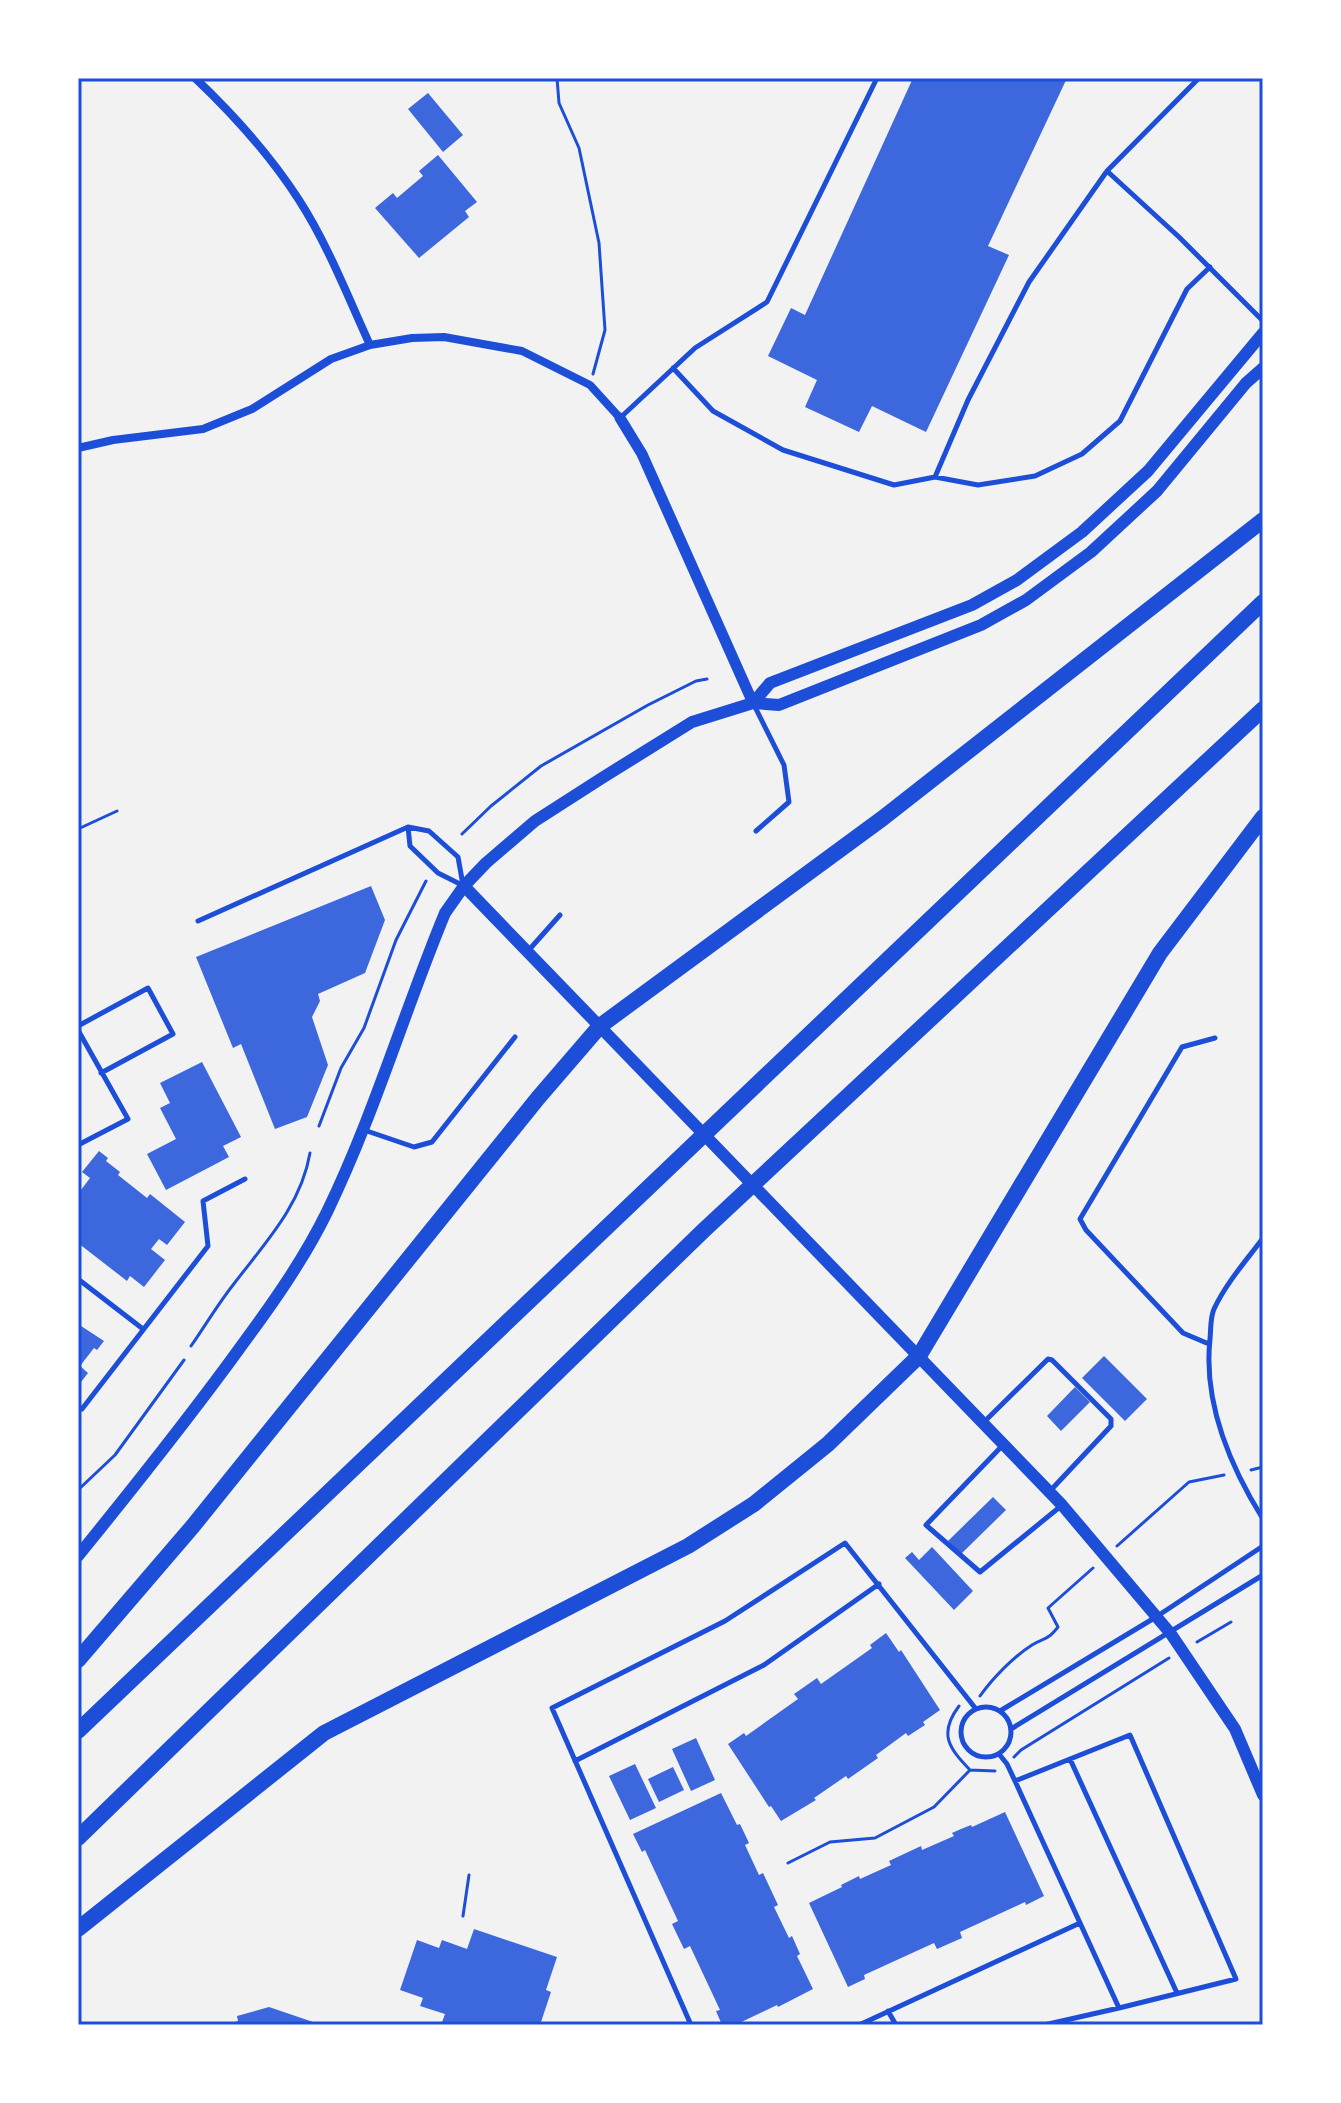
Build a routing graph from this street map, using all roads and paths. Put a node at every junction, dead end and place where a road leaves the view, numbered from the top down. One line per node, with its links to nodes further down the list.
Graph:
1 (195, 78): 9 (street)
2 (557, 78): 12 (path)
3 (877, 78): 10 (lane)
4 (1199, 78): 5 (lane)
5 (1107, 171): 6 (lane); 15 (lane)
6 (1210, 267): 7 (lane); 15 (lane)
7 (1263, 321)
8 (1263, 333): 19 (main road)
9 (370, 345): 12 (street); 14 (street)
10 (673, 368): 13 (lane); 15 (lane)
11 (1263, 368): 19 (main road)
12 (590, 385): 13 (street)
13 (620, 418): 19 (street)
14 (78, 448)
15 (935, 477)
16 (1263, 520): 32 (highway)
17 (1263, 602): 68 (highway)
18 (707, 679): 26 (path)
19 (753, 703): 25 (lane); 28 (main road)
20 (1263, 709): 75 (highway)
21 (117, 811): 24 (path)
22 (1263, 817): 47 (highway)
23 (408, 827): 28 (lane); 28 (lane); 30 (lane)
24 (78, 829)
25 (756, 831)
26 (462, 834)
27 (426, 881): 37 (path)
28 (464, 886): 31 (main road); 38 (main road)
29 (560, 915): 31 (lane)
30 (198, 921)
31 (527, 952): 32 (main road)
32 (600, 1026): 47 (main road); 64 (highway)
33 (78, 1028): 36 (lane); 36 (lane)
34 (515, 1037): 38 (lane)
35 (1215, 1038): 45 (lane)
36 (101, 1073): 39 (lane)
37 (319, 1126)
38 (363, 1130): 59 (main road)
39 (78, 1145)
40 (310, 1153): 46 (path)
41 (245, 1179): 44 (lane)
42 (1263, 1238): 45 (lane)
43 (78, 1279): 44 (lane)
44 (143, 1329): 49 (lane)
45 (1209, 1344): 57 (lane)
46 (191, 1346)
47 (919, 1356): 50 (main road); 80 (highway)
48 (184, 1360): 53 (path)
49 (82, 1409)
50 (983, 1423): 51 (main road); 54 (lane)
51 (1004, 1444): 54 (main road); 56 (lane)
52 (1189, 1482): 55 (path)
53 (78, 1490)
54 (1049, 1491): 56 (main road)
55 (1164, 1504)
56 (1062, 1505): 62 (main road)
57 (1263, 1519)
58 (1263, 1546): 62 (lane)
59 (78, 1556)
60 (1263, 1575): 63 (lane)
61 (879, 1584): 65 (lane); 71 (lane); 71 (lane)
62 (1156, 1617): 63 (main road); 66 (lane)
63 (1171, 1634): 67 (lane); 74 (main road)
64 (78, 1660)
65 (976, 1709): 66 (lane); 69 (lane)
66 (1000, 1711): 67 (lane)
67 (1011, 1729): 69 (lane)
68 (78, 1731)
69 (999, 1754): 73 (lane)
70 (1070, 1759): 73 (lane); 81 (lane); 81 (lane)
71 (575, 1761): 84 (lane)
72 (970, 1770): 76 (path)
73 (1015, 1781): 79 (lane)
74 (1263, 1795)
75 (78, 1838)
76 (788, 1863)
77 (469, 1875): 78 (path)
78 (463, 1916)
79 (1080, 1923): 82 (lane); 83 (lane)
80 (78, 1929)
81 (1177, 1993): 82 (lane)
82 (1119, 2008): 87 (lane)
83 (888, 2011): 85 (lane); 86 (lane)
84 (691, 2025)
85 (859, 2025)
86 (896, 2025)
87 (1044, 2025)

